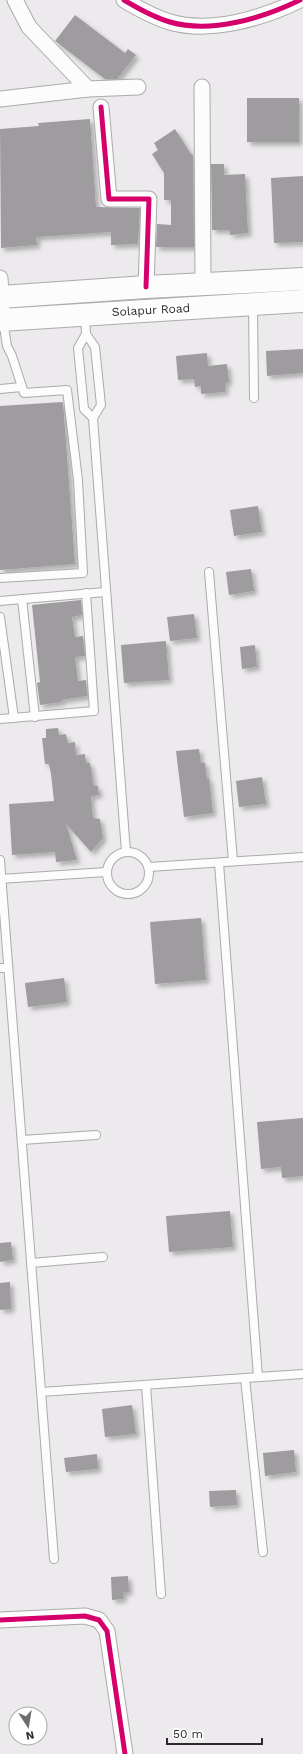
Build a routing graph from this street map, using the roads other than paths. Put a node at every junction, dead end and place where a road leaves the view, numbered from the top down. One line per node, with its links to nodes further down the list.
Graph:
1 (16, 0): 6 (street)
2 (124, 0): 3 (street)
3 (300, 0)
4 (138, 87): 6 (street)
5 (202, 87): 10 (street)
6 (88, 89): 7 (street)
7 (0, 99)
8 (101, 107): 11 (street)
9 (303, 279): 10 (highway, Solapur Road)
10 (203, 284): 11 (highway, Solapur Road)
11 (146, 287): 12 (highway, Solapur Road)
12 (1, 291): 15 (street)
13 (303, 301): 14 (highway, Solapur Road)
14 (253, 304): 16 (highway, Solapur Road); 19 (lane)
15 (2, 320): 16 (highway, Solapur Road); 17 (lane)
16 (85, 324): 20 (lane); 20 (lane)
17 (22, 387): 18 (lane); 22 (lane)
18 (0, 389)
19 (254, 398)
20 (93, 418): 23 (lane)
21 (209, 572): 34 (lane)
22 (0, 578)
23 (105, 592): 24 (lane); 31 (lane)
24 (86, 593): 25 (lane); 28 (lane)
25 (22, 599): 26 (lane); 28 (lane)
26 (0, 601)
27 (0, 617): 29 (lane)
28 (34, 717): 29 (lane)
29 (14, 718): 30 (lane)
30 (0, 719)
31 (126, 852): 36 (lane); 37 (lane)
32 (303, 857): 34 (lane)
33 (0, 860): 38 (lane)
34 (234, 862): 35 (lane)
35 (219, 863): 36 (lane); 45 (lane)
36 (149, 867): 37 (lane)
37 (106, 872): 38 (lane)
38 (1, 879): 39 (lane)
39 (4, 968): 41 (lane)
40 (96, 1135): 41 (lane)
41 (22, 1140): 43 (lane)
42 (103, 1258): 43 (lane)
43 (31, 1263): 48 (lane)
44 (303, 1374): 45 (lane)
45 (258, 1377): 46 (lane)
46 (245, 1378): 47 (lane); 49 (lane)
47 (146, 1385): 48 (lane); 51 (lane)
48 (41, 1392): 50 (lane)
49 (263, 1552)
50 (54, 1559)
51 (161, 1594)
52 (0, 1620): 53 (street)
53 (125, 1754)

